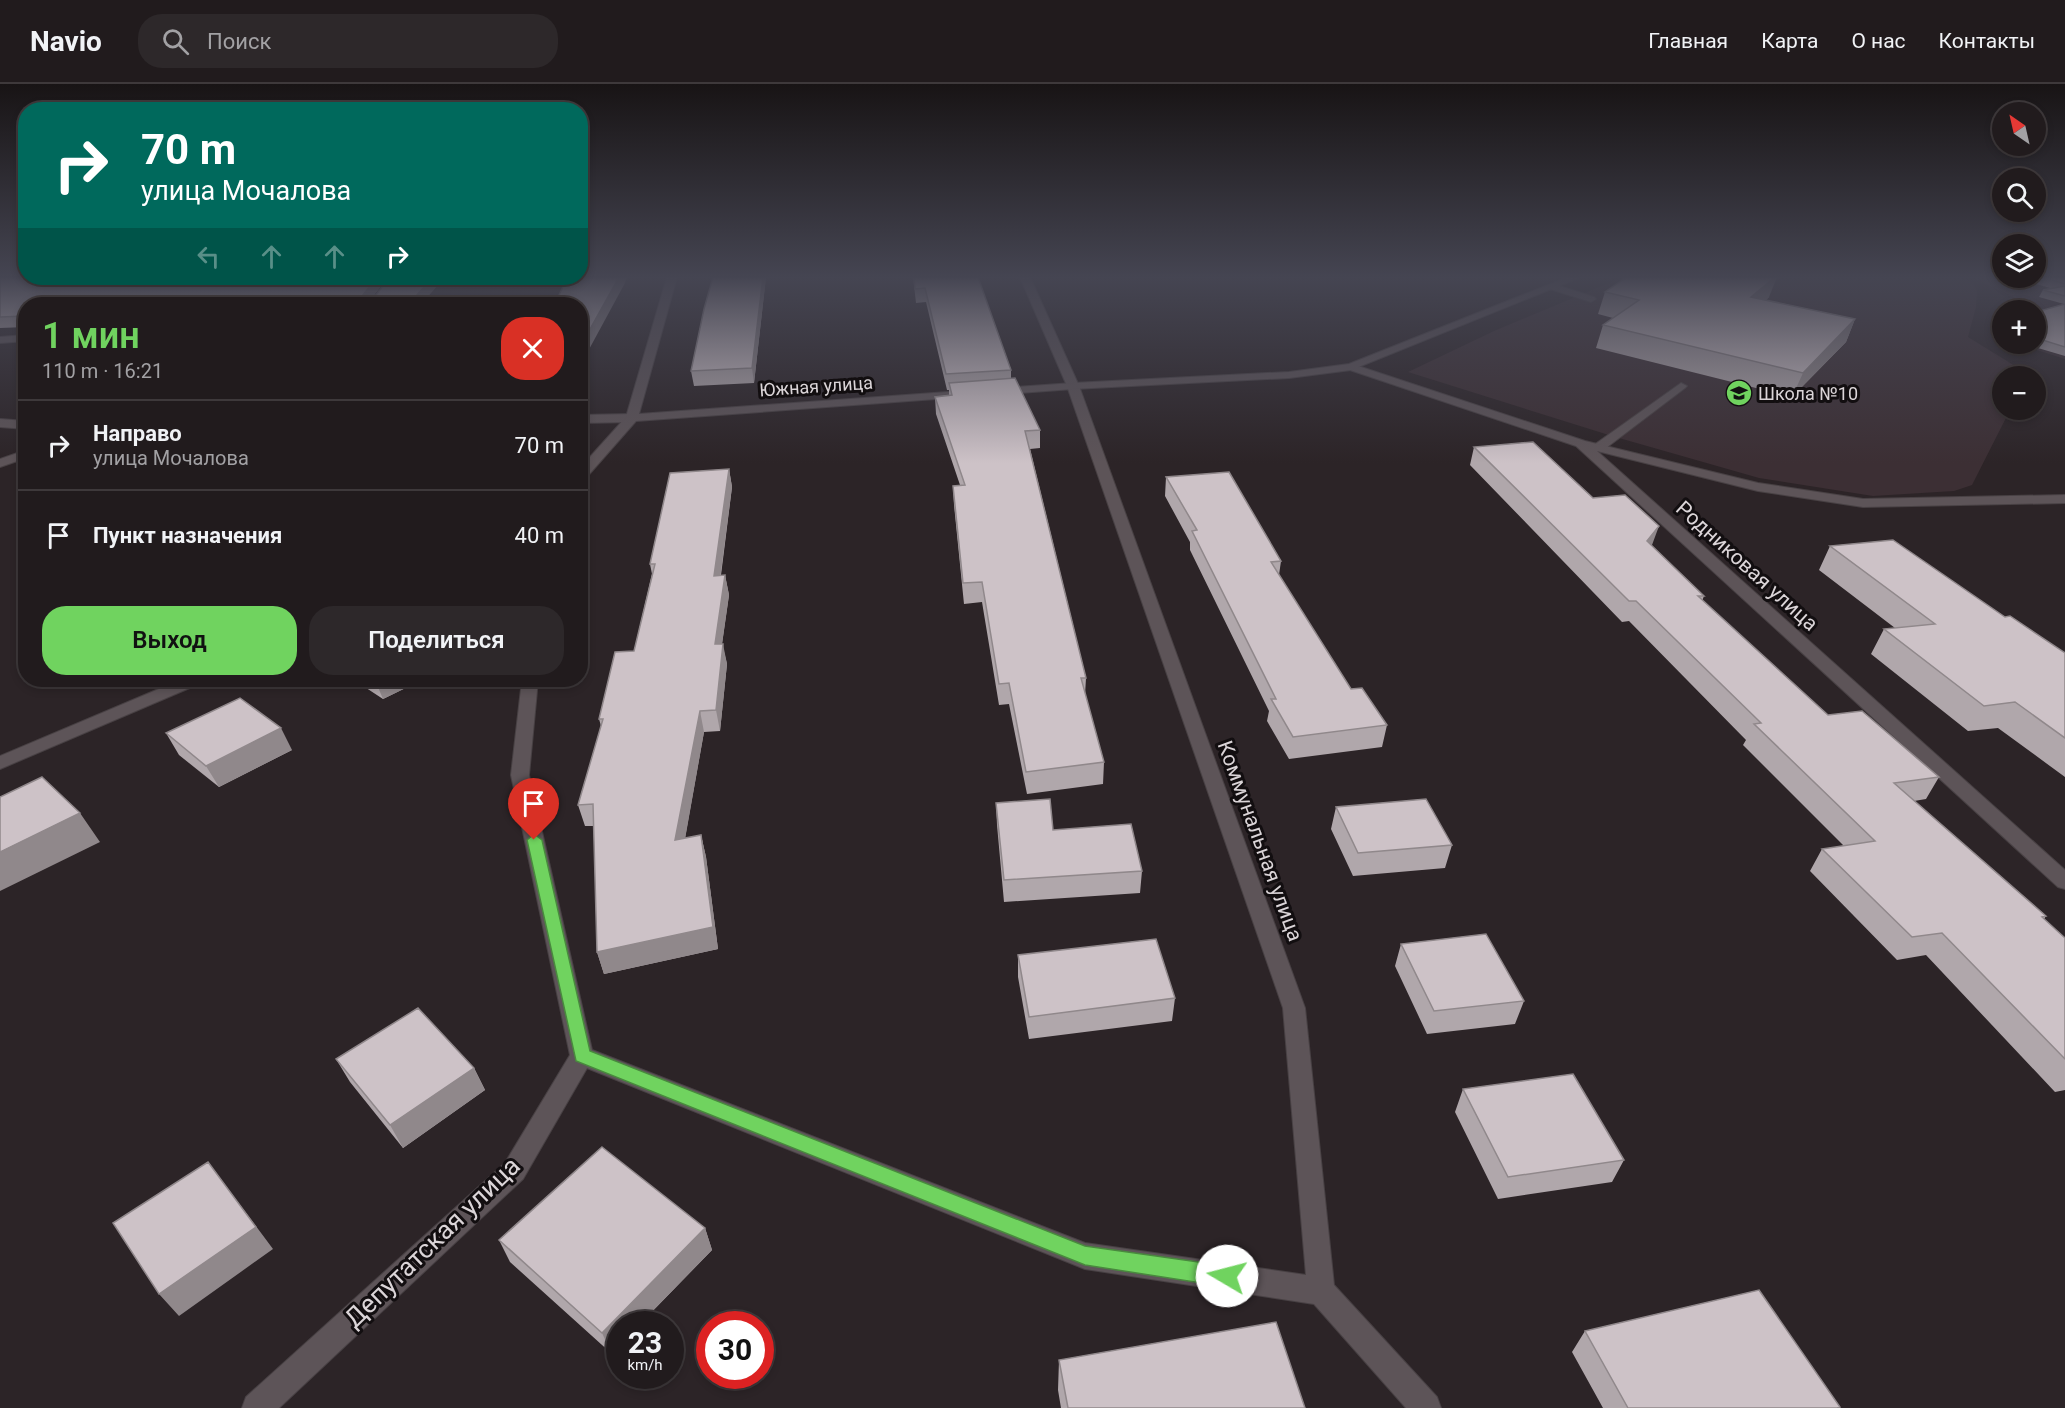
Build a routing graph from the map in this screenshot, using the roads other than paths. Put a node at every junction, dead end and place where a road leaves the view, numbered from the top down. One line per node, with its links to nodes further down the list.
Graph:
1 (16, 339): 5 (street)
2 (654, 339): 9 (street)
3 (1052, 339): 7 (street, Коммунальная улица)
4 (1422, 339): 6 (street, Южная улица)
5 (0, 340)
6 (1351, 367): 7 (street, Южная улица); 13 (street, Родниковая улица)
7 (1073, 386): 9 (street, Южная улица); 24 (street, Коммунальная улица)
8 (1681, 386): 14 (street)
9 (632, 418): 10 (street, Южная улица); 17 (street)
10 (588, 419)
11 (0, 423): 12 (street)
12 (18, 424)
13 (1580, 443): 14 (street); 22 (street, Родниковая улица)
14 (1598, 448): 18 (street)
15 (18, 457): 16 (street)
16 (0, 463)
17 (588, 467)
18 (2065, 499)
19 (177, 687): 21 (street)
20 (529, 687): 23 (street)
21 (0, 763)
22 (2065, 882)
23 (582, 1056): 24 (street); 25 (street, Депутатская улица)
24 (1322, 1290): 26 (street)
25 (257, 1408)
26 (1426, 1408)

